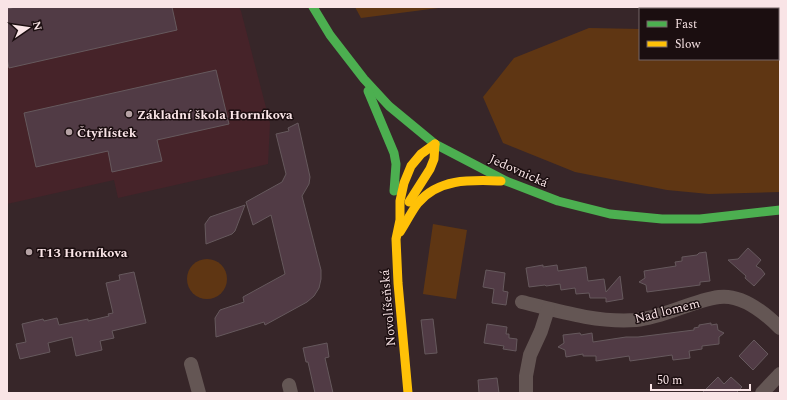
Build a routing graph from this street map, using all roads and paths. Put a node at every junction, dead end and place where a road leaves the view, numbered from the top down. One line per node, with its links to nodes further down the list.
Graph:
1 (313, 7): 2 (street, Jedovnická)
2 (364, 80): 3 (street, Jedovnická); 7 (street)
3 (435, 144): 4 (street, Jedovnická); 6 (street, Novolíšeňská); 6 (street, Novolíšeňská)
4 (506, 181): 5 (street, Jedovnická); 7 (street)
5 (780, 210)
6 (400, 220): 7 (street, Novolíšeňská)
7 (396, 239): 14 (street, Novolíšeňská)
8 (522, 302): 9 (street, Nad lomem)
9 (548, 309): 10 (street, Nad lomem); 15 (street)
10 (780, 328)
11 (191, 364): 13 (street)
12 (780, 374): 16 (street)
13 (199, 393)
14 (408, 393)
15 (526, 393)
16 (762, 393)

